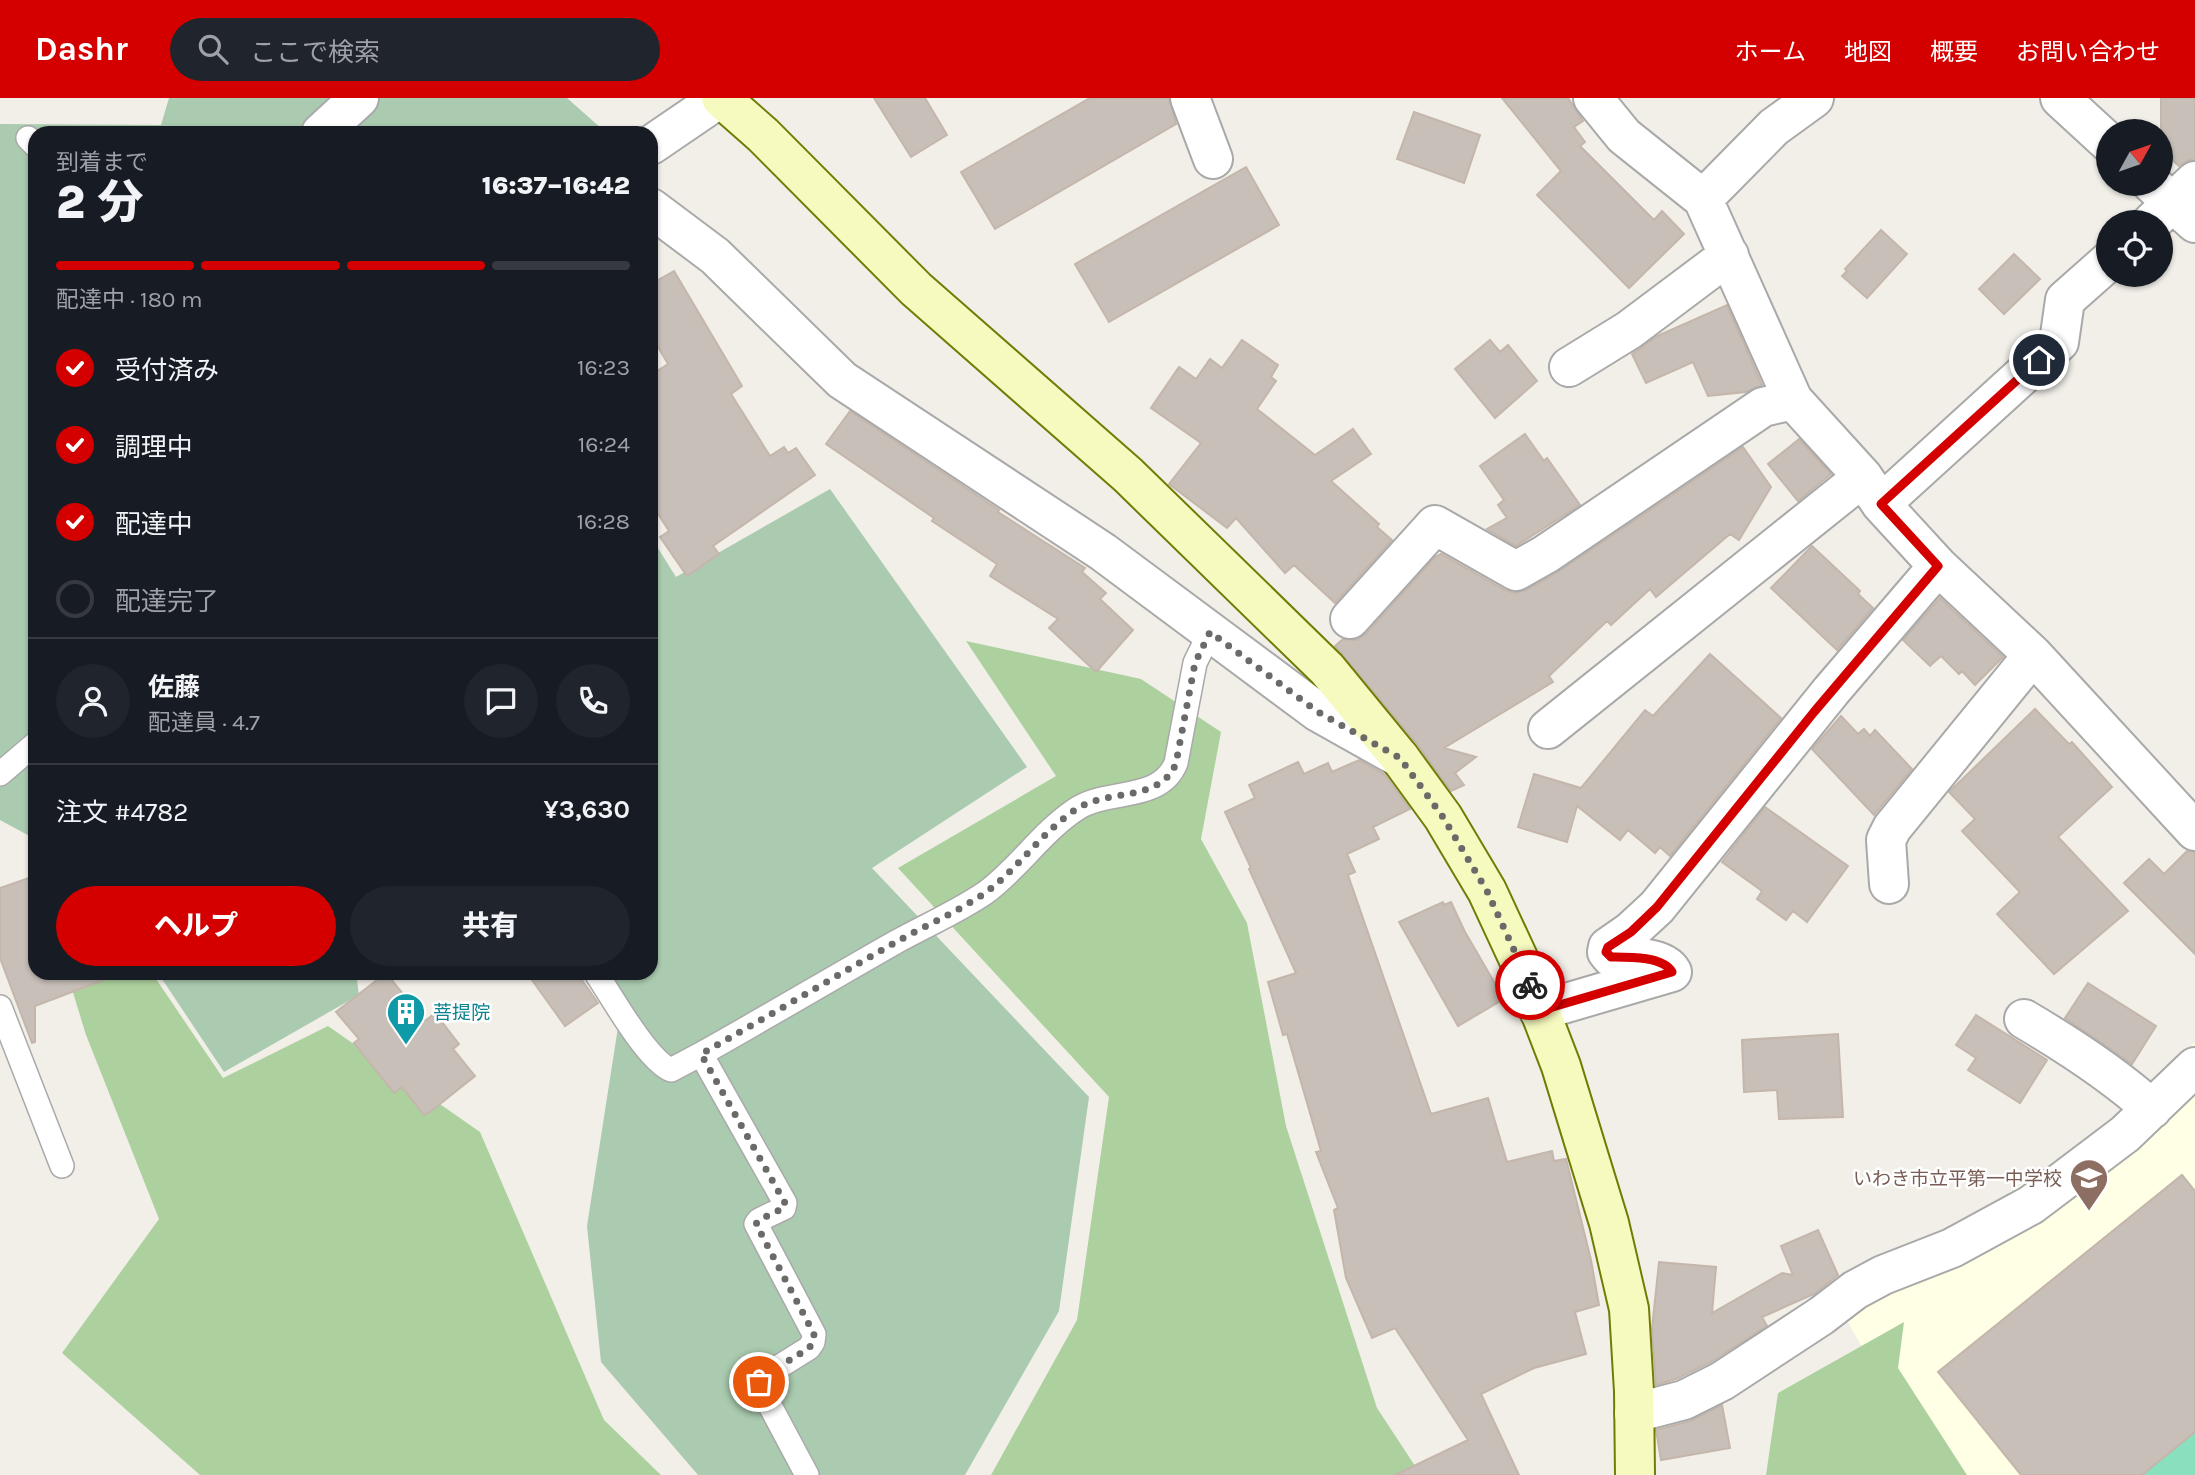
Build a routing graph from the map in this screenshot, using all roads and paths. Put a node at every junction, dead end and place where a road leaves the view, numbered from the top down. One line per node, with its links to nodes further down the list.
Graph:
1 (359, 98): 7 (street)
2 (721, 98): 9 (street); 24 (street)
3 (1190, 98): 10 (street)
4 (1592, 98): 11 (street)
5 (1814, 98): 11 (street)
6 (2060, 98): 8 (street)
7 (329, 126)
8 (2096, 131)
9 (658, 140)
10 (1213, 159)
11 (1703, 200): 13 (street)
12 (658, 213): 20 (street)
13 (1729, 255): 15 (street); 16 (street)
14 (2096, 273): 17 (street)
15 (1569, 367)
16 (1793, 400): 17 (street); 19 (street)
17 (1872, 491): 18 (street); 22 (street)
18 (1938, 566): 21 (street); 30 (street)
19 (1350, 619)
20 (1210, 632): 24 (street); 32 (lane)
21 (2033, 655): 26 (street); 27 (street)
22 (1548, 729)
23 (28, 750): 25 (lane)
24 (1400, 758): 30 (street)
25 (0, 774)
26 (2195, 831)
27 (1889, 884)
28 (601, 980): 32 (lane)
29 (0, 1007): 35 (lane)
30 (1539, 1011): 36 (street)
31 (2024, 1019): 34 (street)
32 (701, 1054): 37 (lane)
33 (2195, 1067): 34 (street)
34 (2152, 1110): 36 (street)
35 (62, 1166)
36 (1634, 1413): 38 (street)
37 (807, 1475)
38 (1635, 1475)

